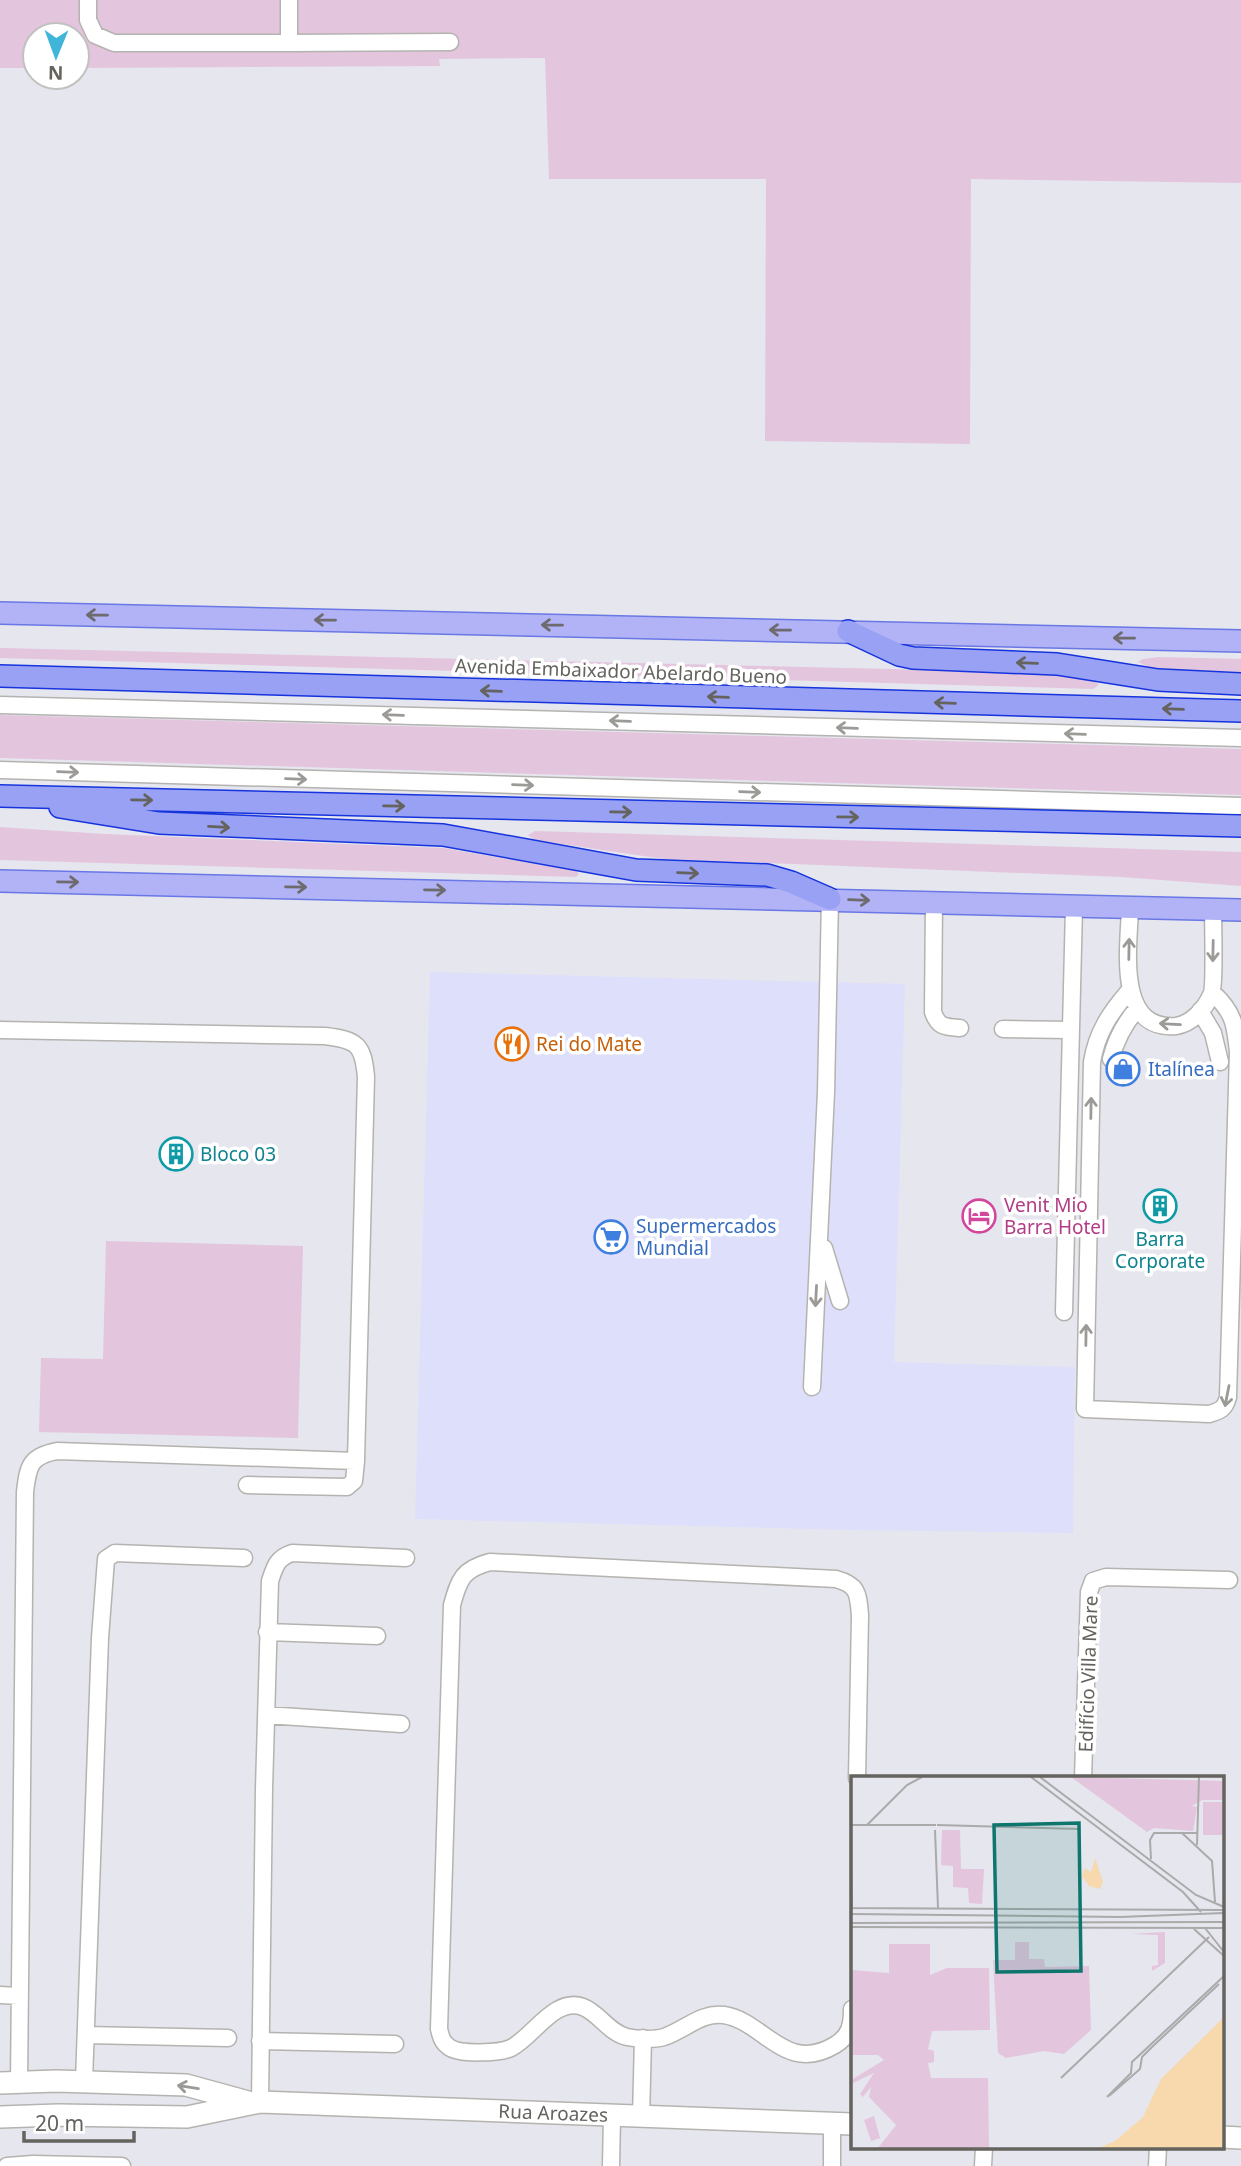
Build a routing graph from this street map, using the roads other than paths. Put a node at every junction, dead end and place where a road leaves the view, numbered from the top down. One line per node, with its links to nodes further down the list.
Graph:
1 (88, 0): 4 (lane)
2 (289, 0): 4 (lane)
3 (450, 42): 4 (lane)
4 (289, 43)
5 (0, 613): 6 (main road, one-way to 5)
6 (848, 631): 7 (main road, one-way to 6); 9 (highway, one-way to 6)
7 (1241, 641)
8 (0, 676): 11 (highway, Avenida Embaixador Abelardo Bueno, one-way to 8)
9 (1241, 684)
10 (0, 705): 12 (lane, one-way to 10)
11 (1241, 711)
12 (1241, 738)
13 (0, 770): 15 (lane, one-way to 15)
14 (3, 796): 16 (highway, one-way to 16); 18 (highway, one-way to 18)
15 (1241, 806)
16 (1241, 826)
17 (0, 881): 18 (main road, one-way to 18)
18 (830, 899): 19 (main road, one-way to 19); 34 (lane)
19 (934, 902): 20 (main road); 28 (lane)
20 (1074, 906): 21 (main road); 31 (lane)
21 (1130, 908): 22 (main road); 24 (lane, one-way to 21)
22 (1213, 909): 23 (main road); 25 (lane, one-way to 25)
23 (1241, 910)
24 (1129, 990): 25 (lane, one-way to 24); 26 (lane)
25 (1213, 993): 27 (lane)
26 (1137, 1009): 27 (lane, one-way to 26); 32 (lane)
27 (1200, 1011): 33 (lane)
28 (960, 1028)
29 (1003, 1029): 31 (lane)
30 (0, 1030): 38 (lane)
31 (1070, 1030): 36 (lane)
32 (1111, 1059)
33 (1220, 1062)
34 (820, 1228): 35 (lane); 37 (lane, one-way to 37)
35 (840, 1301)
36 (1064, 1312)
37 (812, 1387)
38 (356, 1461): 39 (lane); 50 (lane)
39 (247, 1485)
40 (244, 1558): 52 (lane)
41 (406, 1558): 43 (lane)
42 (1229, 1580): 48 (lane, Edifício Villa Mare)
43 (267, 1632): 44 (lane); 45 (lane)
44 (377, 1636)
45 (266, 1715): 46 (lane); 55 (lane)
46 (401, 1724)
47 (857, 1776): 54 (lane)
48 (1083, 1776)
49 (0, 1996): 50 (lane)
50 (19, 1996): 58 (lane)
51 (851, 2025): 54 (lane)
52 (86, 2035): 53 (lane); 57 (lane)
53 (228, 2038)
54 (643, 2038): 62 (lane)
55 (260, 2041): 56 (lane); 59 (lane)
56 (395, 2044)
57 (84, 2081): 58 (street, Rua Aroazes); 59 (street, Rua Aroazes, one-way to 57)
58 (10, 2083)
59 (257, 2103): 60 (street, Rua Aroazes); 61 (street, Rua Aroazes)
60 (612, 2116): 62 (street, Rua Aroazes); 68 (lane)
61 (0, 2117)
62 (641, 2118): 63 (street, Rua Aroazes)
63 (842, 2124): 69 (lane)
64 (984, 2148): 70 (lane)
65 (1158, 2148): 71 (lane)
66 (7, 2166): 67 (lane)
67 (122, 2166)
68 (611, 2166)
69 (832, 2166)
70 (983, 2166)
71 (1157, 2166)

